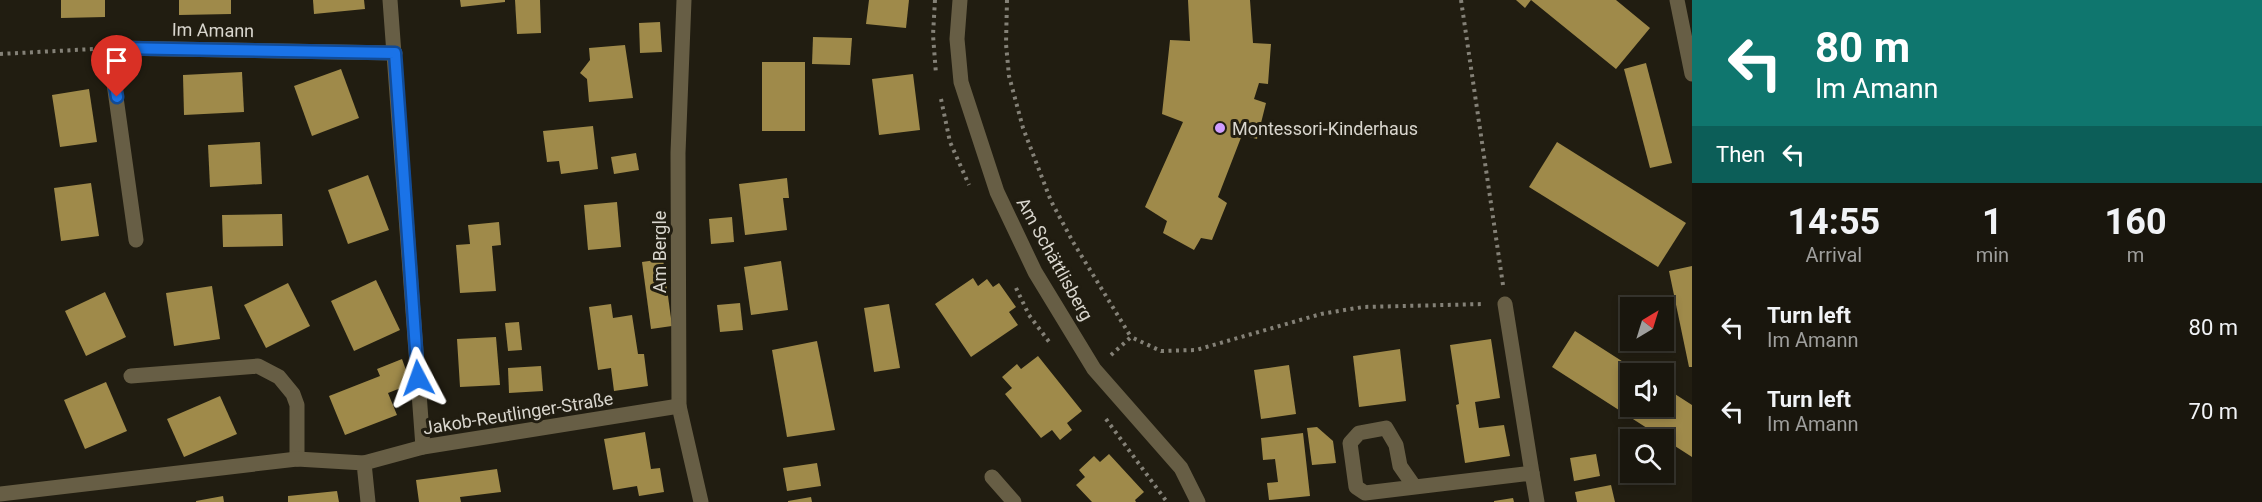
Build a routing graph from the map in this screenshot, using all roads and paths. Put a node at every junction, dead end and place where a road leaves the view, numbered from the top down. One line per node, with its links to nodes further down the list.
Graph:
1 (390, 0): 8 (street)
2 (684, 0): 16 (street, Am Bergle)
3 (960, 0): 14 (street, Am Schättlisberg)
4 (1007, 0): 13 (path)
5 (1461, 0): 12 (path)
6 (1677, 0): 10 (street)
7 (116, 48): 8 (street, Im Amann); 9 (path); 11 (street)
8 (395, 53): 17 (street)
9 (0, 54)
10 (1692, 74)
11 (136, 240)
12 (1505, 304): 13 (path); 20 (street)
13 (1131, 337): 14 (path)
14 (1095, 369): 27 (street, Am Schättlisberg)
15 (131, 376): 18 (street)
16 (679, 406): 17 (street, Jakob-Reutlinger-Straße); 25 (street, Am Bergle)
17 (423, 447): 19 (street, Jakob-Reutlinger-Straße)
18 (297, 459): 19 (street, Jakob-Reutlinger-Straße); 23 (street, Jakob-Reutlinger-Straße)
19 (364, 463): 24 (street)
20 (1532, 473): 22 (street); 28 (street)
21 (992, 477): 26 (street)
22 (1414, 486): 22 (street)
23 (0, 494)
24 (368, 502)
25 (701, 502)
26 (1014, 502)
27 (1198, 502)
28 (1537, 502)

